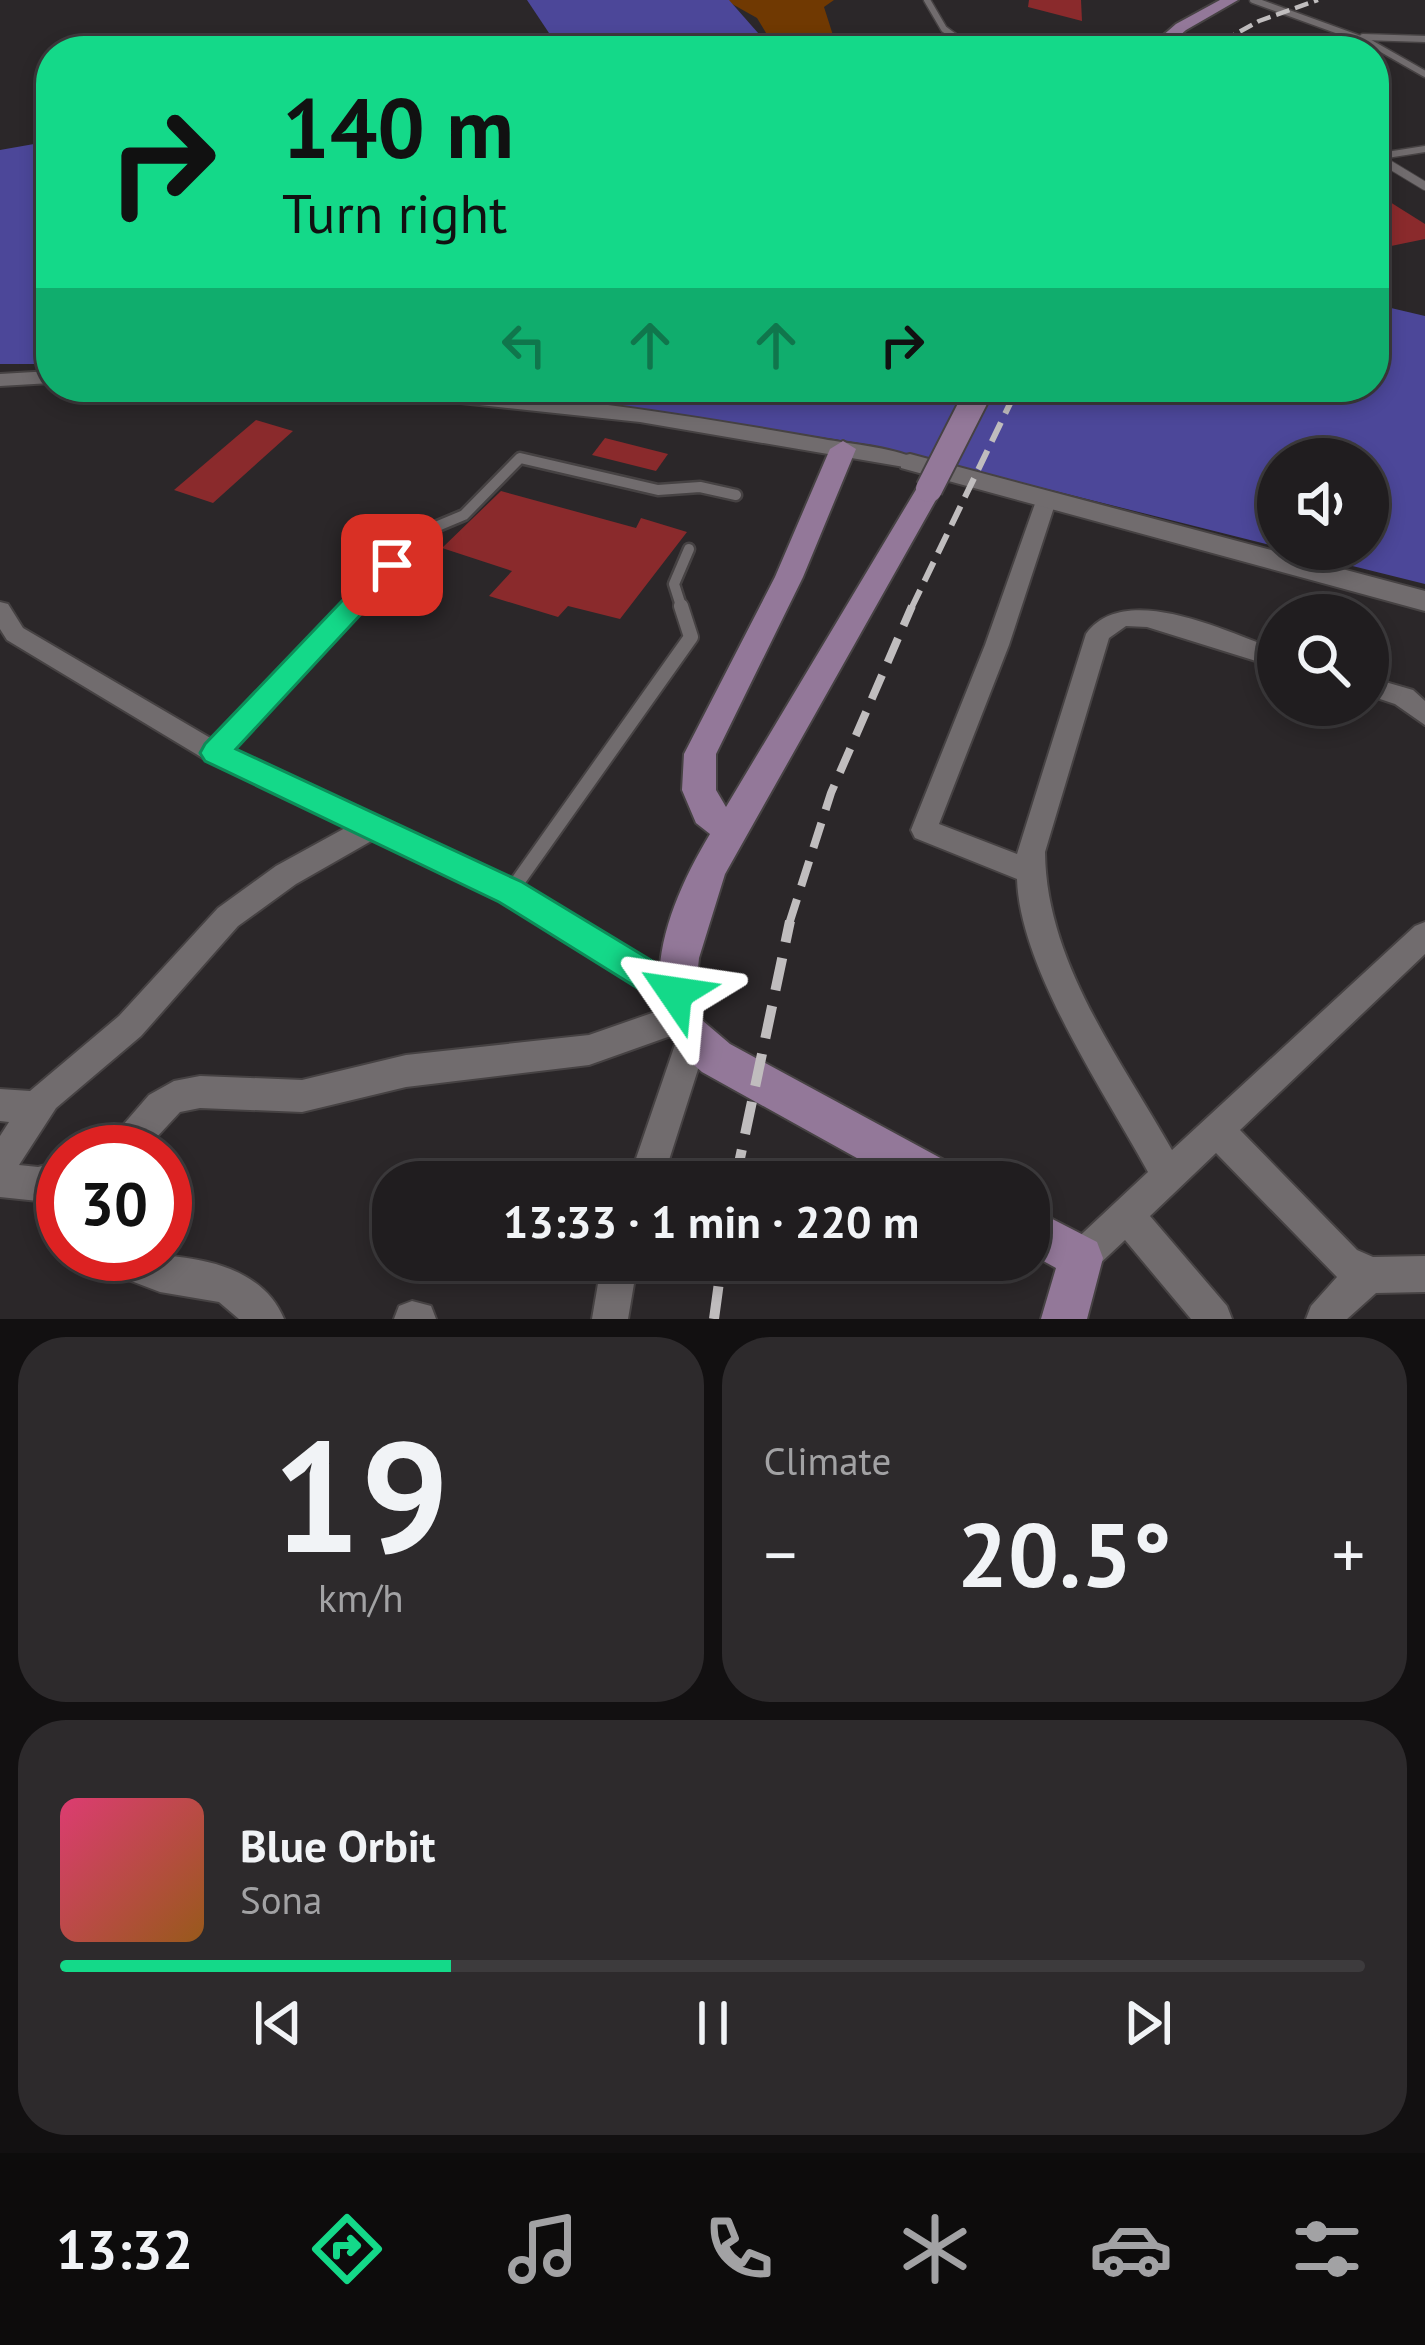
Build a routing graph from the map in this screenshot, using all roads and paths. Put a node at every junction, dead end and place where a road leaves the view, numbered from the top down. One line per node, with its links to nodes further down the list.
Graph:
1 (927, 0): 4 (lane)
2 (1231, 0): 5 (main road)
3 (1253, 0): 6 (lane)
4 (954, 36)
5 (1170, 36)
6 (1353, 36)
7 (1389, 38): 8 (lane)
8 (1425, 39)
9 (1389, 55): 10 (lane)
10 (1425, 74)
11 (1425, 149): 12 (lane)
12 (1389, 154)
13 (1389, 164): 14 (lane)
14 (1425, 186)
15 (36, 378): 16 (street)
16 (0, 380)
17 (553, 402): 19 (street)
18 (971, 402): 20 (main road, bridge)
19 (844, 449): 20 (street); 31 (main road)
20 (919, 476): 22 (street); 31 (main road)
21 (736, 495): 29 (lane)
22 (1047, 498): 24 (street); 32 (street)
23 (689, 549): 33 (lane)
24 (1425, 601)
25 (0, 610): 29 (street)
26 (1257, 653): 32 (street)
27 (1389, 692): 28 (street)
28 (1425, 715)
29 (215, 753): 30 (street)
30 (372, 827): 33 (street); 37 (street)
31 (730, 830): 35 (main road)
32 (1028, 871): 43 (street)
33 (511, 892): 35 (street)
34 (1425, 935): 39 (street)
35 (682, 1016): 38 (street); 40 (street); 41 (main road)
36 (0, 1105): 37 (street)
37 (37, 1108): 42 (street)
38 (144, 1125)
39 (1217, 1130): 43 (street); 50 (street)
40 (650, 1161)
41 (905, 1161)
42 (0, 1165)
43 (1168, 1175): 46 (street)
44 (0, 1180): 45 (street)
45 (36, 1184)
46 (1127, 1215): 48 (street); 56 (street)
47 (1050, 1241): 48 (main road)
48 (1081, 1258): 55 (main road)
49 (1425, 1274): 50 (street)
50 (1371, 1275): 57 (street)
51 (192, 1279): 53 (street)
52 (616, 1281): 54 (street)
53 (266, 1319)
54 (610, 1319)
55 (1064, 1319)
56 (1214, 1319)
57 (1324, 1319)

